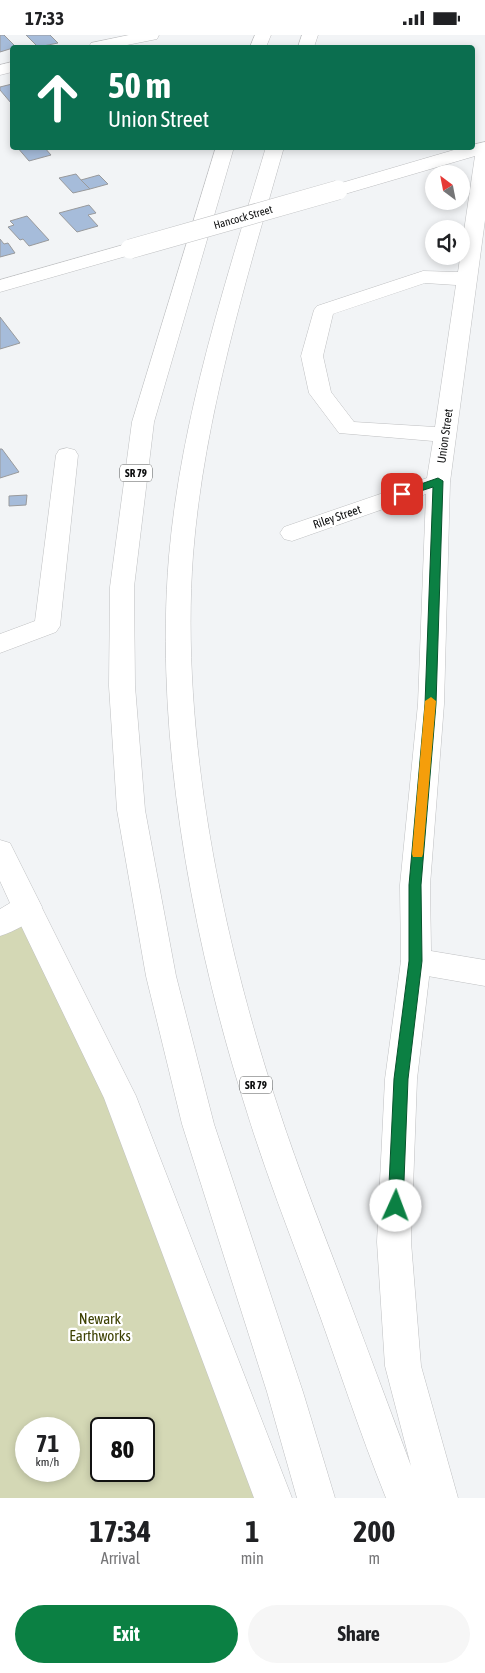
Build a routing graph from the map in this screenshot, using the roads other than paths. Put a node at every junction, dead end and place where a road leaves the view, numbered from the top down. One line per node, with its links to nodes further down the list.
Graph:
1 (159, 36): 2 (main road)
2 (108, 45)
3 (223, 150): 20 (main road, SR 79)
4 (274, 150): 21 (main road, SR 79)
5 (475, 150): 9 (main road, Hancock Street, bridge)
6 (485, 152): 7 (main road, Union Street)
7 (480, 222): 8 (main road, Union Street)
8 (468, 279): 10 (main road, Union Street); 10 (main road)
9 (0, 286)
10 (445, 435): 12 (main road, Union Street)
11 (67, 455): 14 (main road)
12 (438, 481): 13 (main road, Riley Street); 17 (main road, Union Street)
13 (292, 533)
14 (0, 644)
15 (0, 851): 16 (main road)
16 (13, 916): 19 (main road)
17 (416, 961): 18 (main road); 22 (main road, Union Street)
18 (485, 973)
19 (273, 1498)
20 (316, 1498)
21 (405, 1498)
22 (439, 1498)

